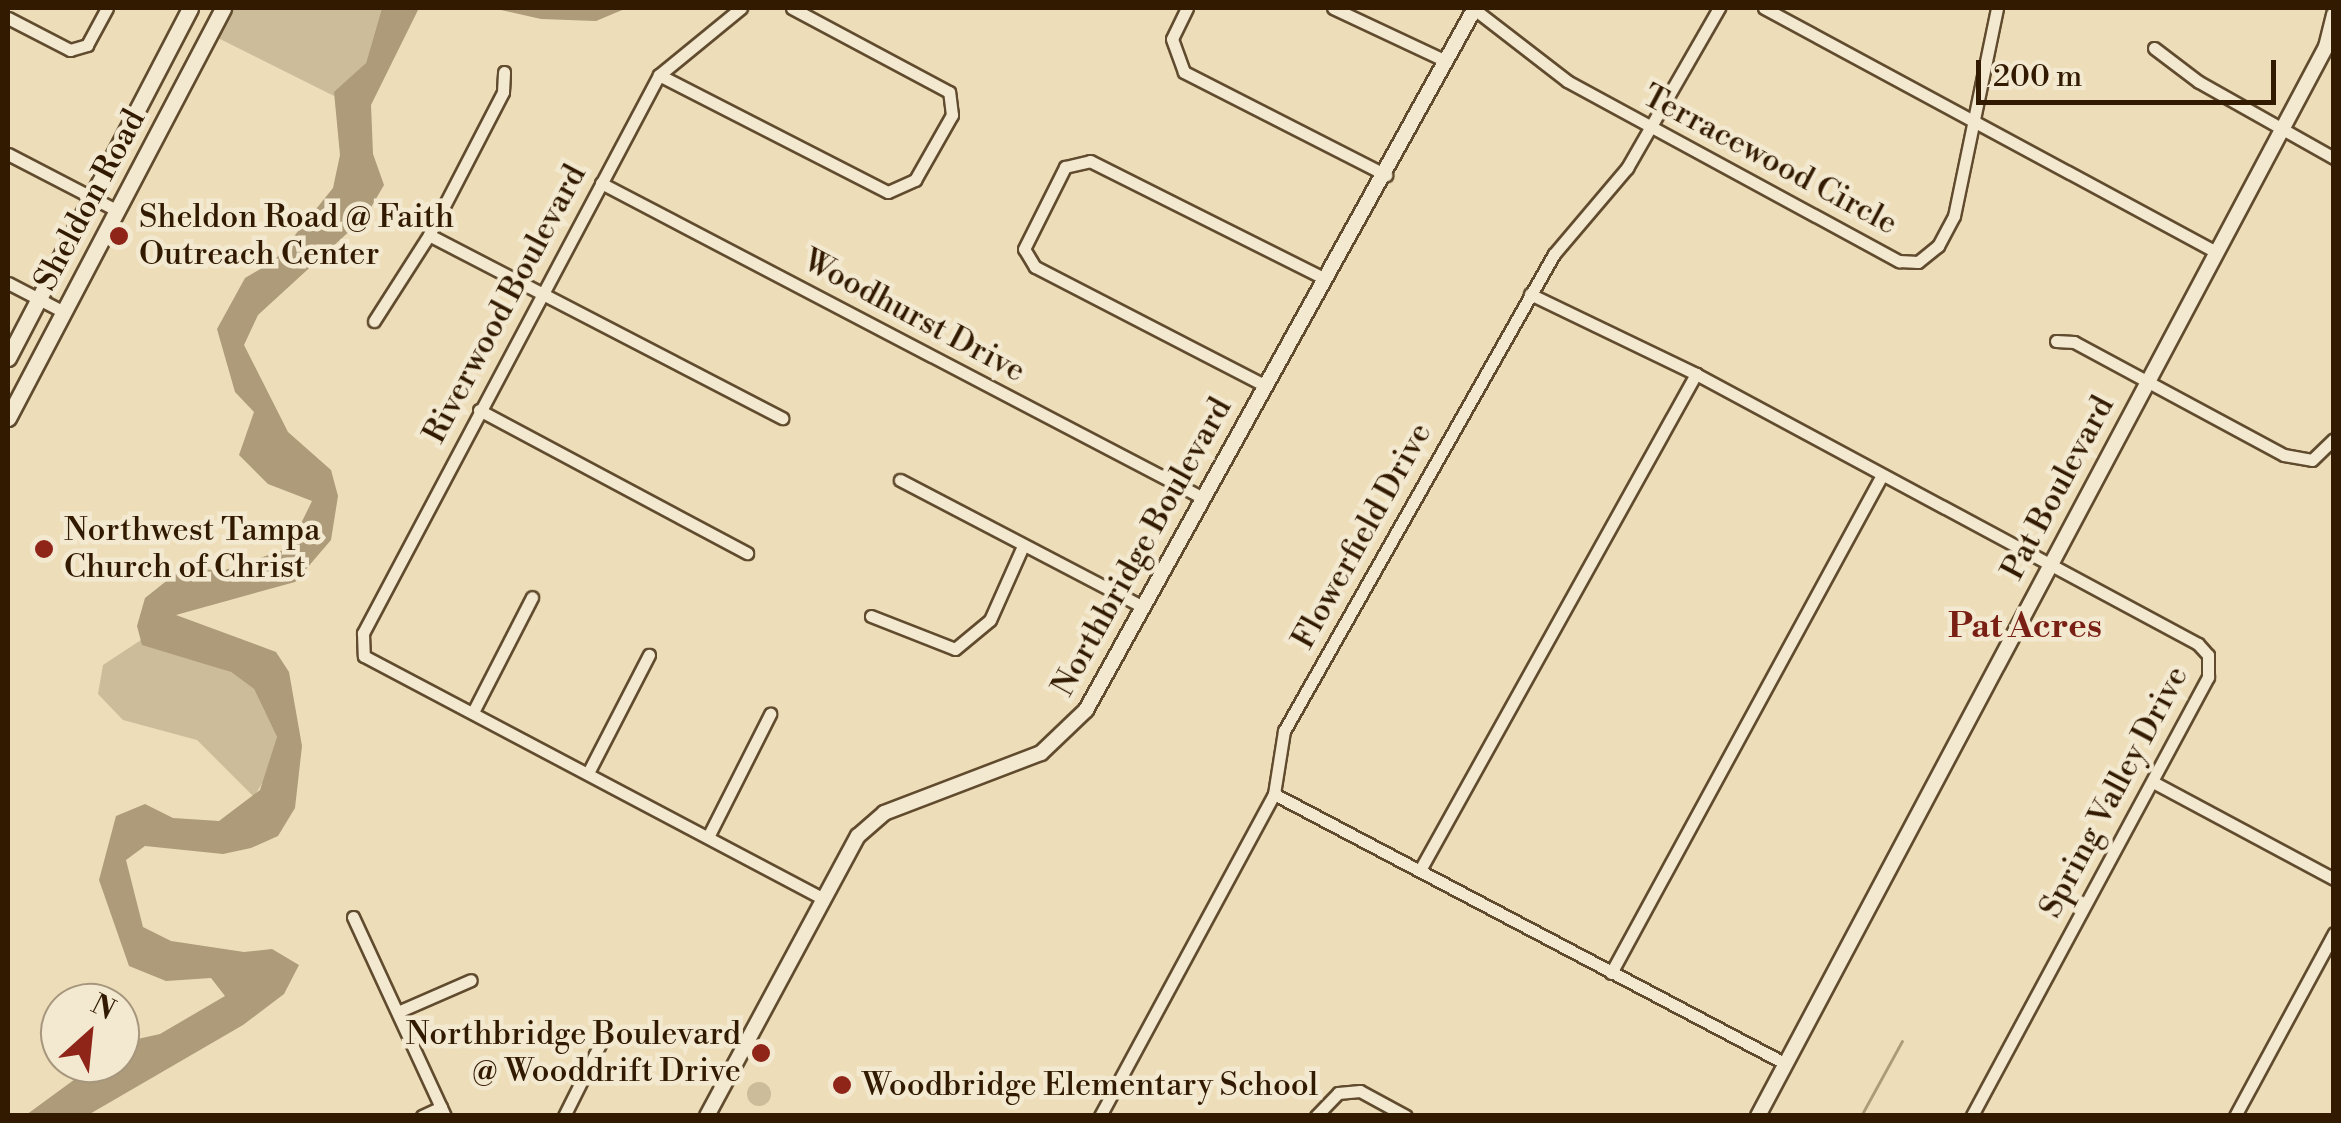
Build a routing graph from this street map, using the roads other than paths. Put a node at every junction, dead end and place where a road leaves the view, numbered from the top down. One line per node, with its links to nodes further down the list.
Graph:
1 (106, 8): 13 (street)
2 (190, 8): 26 (main road, Sheldon Road)
3 (223, 8): 27 (main road, Sheldon Road)
4 (741, 8): 18 (street, Riverwood Boulevard)
5 (792, 8): 18 (street)
6 (1188, 8): 24 (street)
7 (1333, 8): 16 (street)
8 (1475, 8): 16 (street, Northbridge Boulevard); 20 (street, Terracewood Circle)
9 (1719, 8): 20 (street, Flowerfield Drive)
10 (1764, 8): 19 (street)
11 (1997, 8): 19 (street, Terracewood Circle)
12 (2334, 14): 14 (street, Pat Boulevard)
13 (8, 18)
14 (2330, 44): 21 (street, Pat Boulevard)
15 (2154, 48): 21 (street)
16 (1444, 60): 24 (street, Northbridge Boulevard)
17 (504, 72): 28 (street)
18 (659, 75): 25 (street, Riverwood Boulevard)
19 (1974, 122): 20 (street, Terracewood Circle); 29 (street)
20 (1649, 126): 33 (street, Flowerfield Drive)
21 (2280, 131): 23 (street); 29 (street, Pat Boulevard)
22 (8, 154): 26 (street)
23 (2334, 158)
24 (1386, 175): 30 (street, Northbridge Boulevard)
25 (601, 183): 32 (street, Riverwood Boulevard); 48 (street, Woodhurst Drive)
26 (90, 196): 27 (street); 34 (main road, Sheldon Road)
27 (116, 210): 35 (main road, Sheldon Road)
28 (429, 234): 32 (street); 36 (street)
29 (2216, 252): 40 (street, Pat Boulevard)
30 (1324, 278): 41 (street, Northbridge Boulevard); 41 (street)
31 (8, 283): 34 (street)
32 (541, 293): 42 (street, Riverwood Boulevard); 44 (street)
33 (1530, 294): 39 (street); 60 (street, Flowerfield Drive)
34 (37, 298): 35 (street); 38 (main road, Sheldon Road)
35 (62, 311): 43 (main road, Sheldon Road)
36 (374, 321)
37 (2056, 341): 40 (street)
38 (8, 358)
39 (1696, 374): 46 (street); 62 (street)
40 (2146, 379): 45 (street); 51 (street, Pat Boulevard)
41 (1264, 385): 48 (street, Northbridge Boulevard)
42 (479, 410): 50 (street); 56 (street, Riverwood Boulevard)
43 (8, 418)
44 (782, 418)
45 (2334, 439)
46 (1881, 477): 51 (street); 67 (street)
47 (900, 480): 49 (street)
48 (1201, 497): 53 (street, Northbridge Boulevard)
49 (1022, 546): 53 (street); 54 (street)
50 (747, 553)
51 (2048, 566): 59 (street, Spring Valley Drive); 71 (street, Pat Boulevard)
52 (532, 596): 56 (street)
53 (1143, 608): 64 (street, Northbridge Boulevard)
54 (871, 616)
55 (650, 655): 58 (street)
56 (474, 712): 58 (street)
57 (770, 714): 61 (street)
58 (588, 774): 61 (street)
59 (2153, 782): 63 (street); 80 (street, Spring Valley Drive)
60 (1274, 794): 62 (street); 76 (street, Flowerfield Drive)
61 (710, 836): 64 (street)
62 (1420, 870): 67 (street)
63 (2334, 879)
64 (820, 896): 75 (street, Northbridge Boulevard)
65 (353, 917): 69 (street)
66 (2334, 933): 81 (street)
67 (1611, 973): 71 (street)
68 (470, 980): 69 (street)
69 (400, 1011): 72 (street)
70 (604, 1036): 74 (street)
71 (1786, 1064): 79 (street, Pat Boulevard)
72 (443, 1111): 73 (street)
73 (422, 1116)
74 (564, 1116)
75 (708, 1116)
76 (1100, 1116)
77 (1316, 1116): 78 (street)
78 (1406, 1116)
79 (1758, 1116)
80 (1972, 1116)
81 (2235, 1116)

